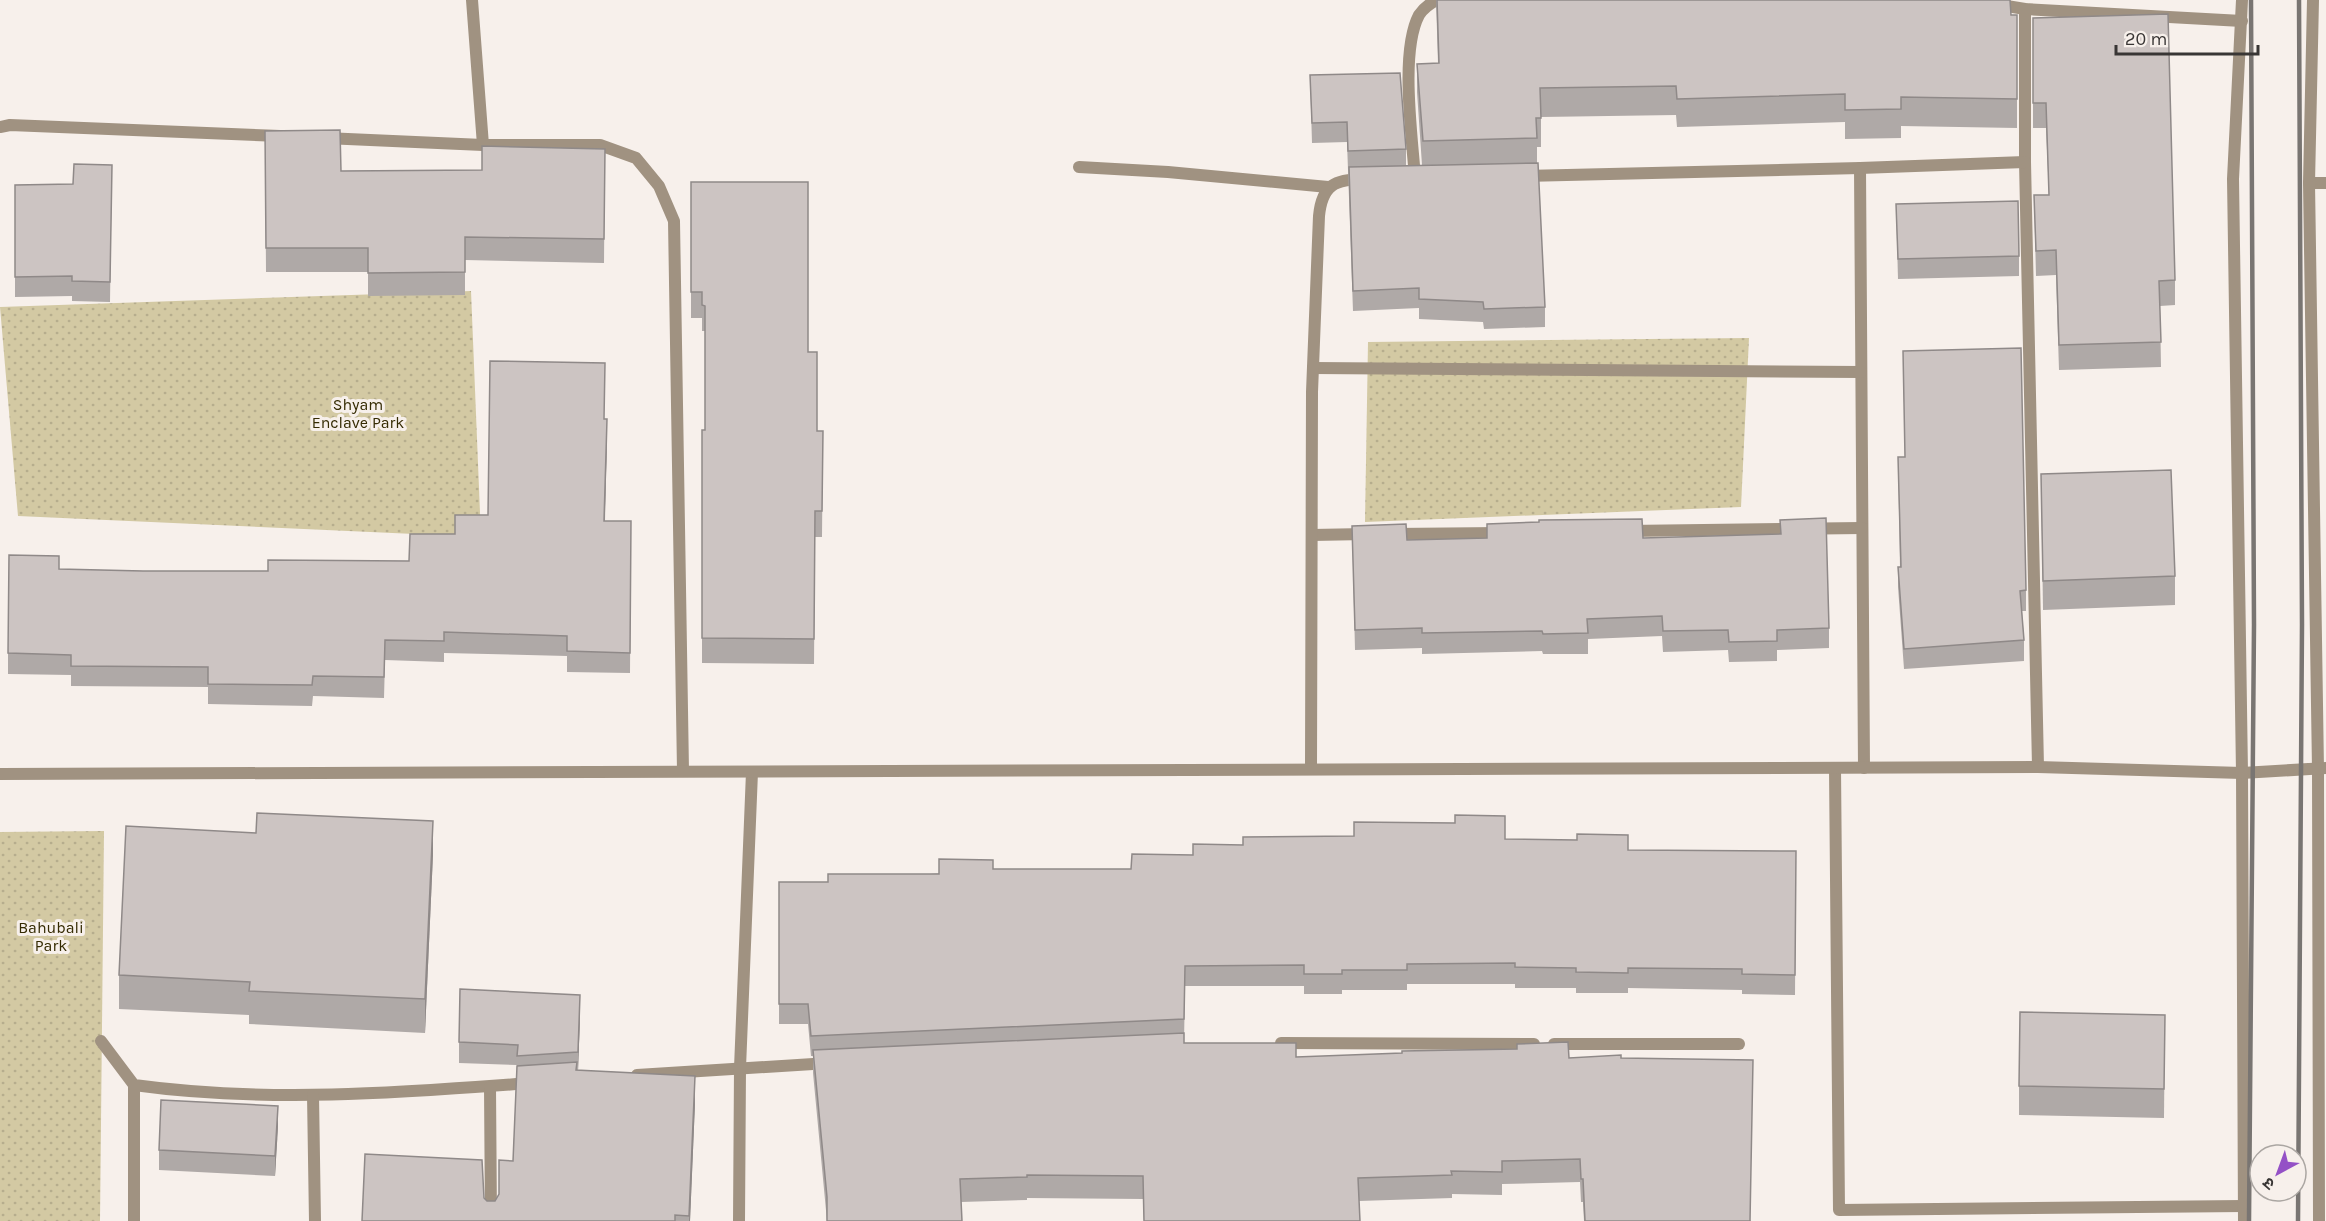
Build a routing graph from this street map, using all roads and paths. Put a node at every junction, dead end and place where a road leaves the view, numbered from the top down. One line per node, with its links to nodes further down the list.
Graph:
1 (472, 0): 11 (street)
2 (1437, 0): 17 (street)
3 (1971, 0): 6 (street)
4 (2242, 0): 7 (street)
5 (2313, 0): 18 (street)
6 (2025, 9): 7 (street); 12 (street)
7 (2242, 21): 34 (street)
8 (0, 127): 9 (street)
9 (294, 137)
10 (318, 138): 11 (street)
11 (483, 145): 32 (street)
12 (2025, 162): 14 (street); 27 (street)
13 (1079, 166): 20 (street)
14 (1860, 168): 15 (street); 22 (street)
15 (1509, 176)
16 (1380, 178): 20 (street)
17 (1415, 178)
18 (2309, 183): 19 (street); 30 (street)
19 (2326, 183)
20 (1328, 187): 21 (street)
21 (1313, 368): 22 (street); 26 (street)
22 (1861, 372): 23 (street)
23 (1862, 528): 24 (street); 29 (street)
24 (1611, 531)
25 (1515, 532): 26 (street)
26 (1312, 535): 31 (street)
27 (2038, 767): 29 (street); 34 (street)
28 (1835, 768): 29 (street); 31 (street); 46 (street)
29 (1864, 768)
30 (2322, 768): 34 (street); 52 (street)
31 (1311, 769): 33 (street)
32 (683, 771): 33 (street); 35 (street)
33 (752, 772): 40 (street)
34 (2242, 773): 46 (street)
35 (0, 774)
36 (101, 1041): 43 (street)
37 (1269, 1044): 38 (street)
38 (1739, 1044)
39 (846, 1063): 40 (street)
40 (740, 1068): 41 (street); 50 (street)
41 (621, 1077)
42 (537, 1083): 44 (street)
43 (134, 1085): 45 (street); 47 (street)
44 (490, 1086): 45 (street); 49 (street)
45 (313, 1095): 48 (street)
46 (2244, 1206): 51 (street)
47 (134, 1221)
48 (315, 1221)
49 (491, 1221)
50 (739, 1221)
51 (2244, 1221)
52 (2319, 1221)

